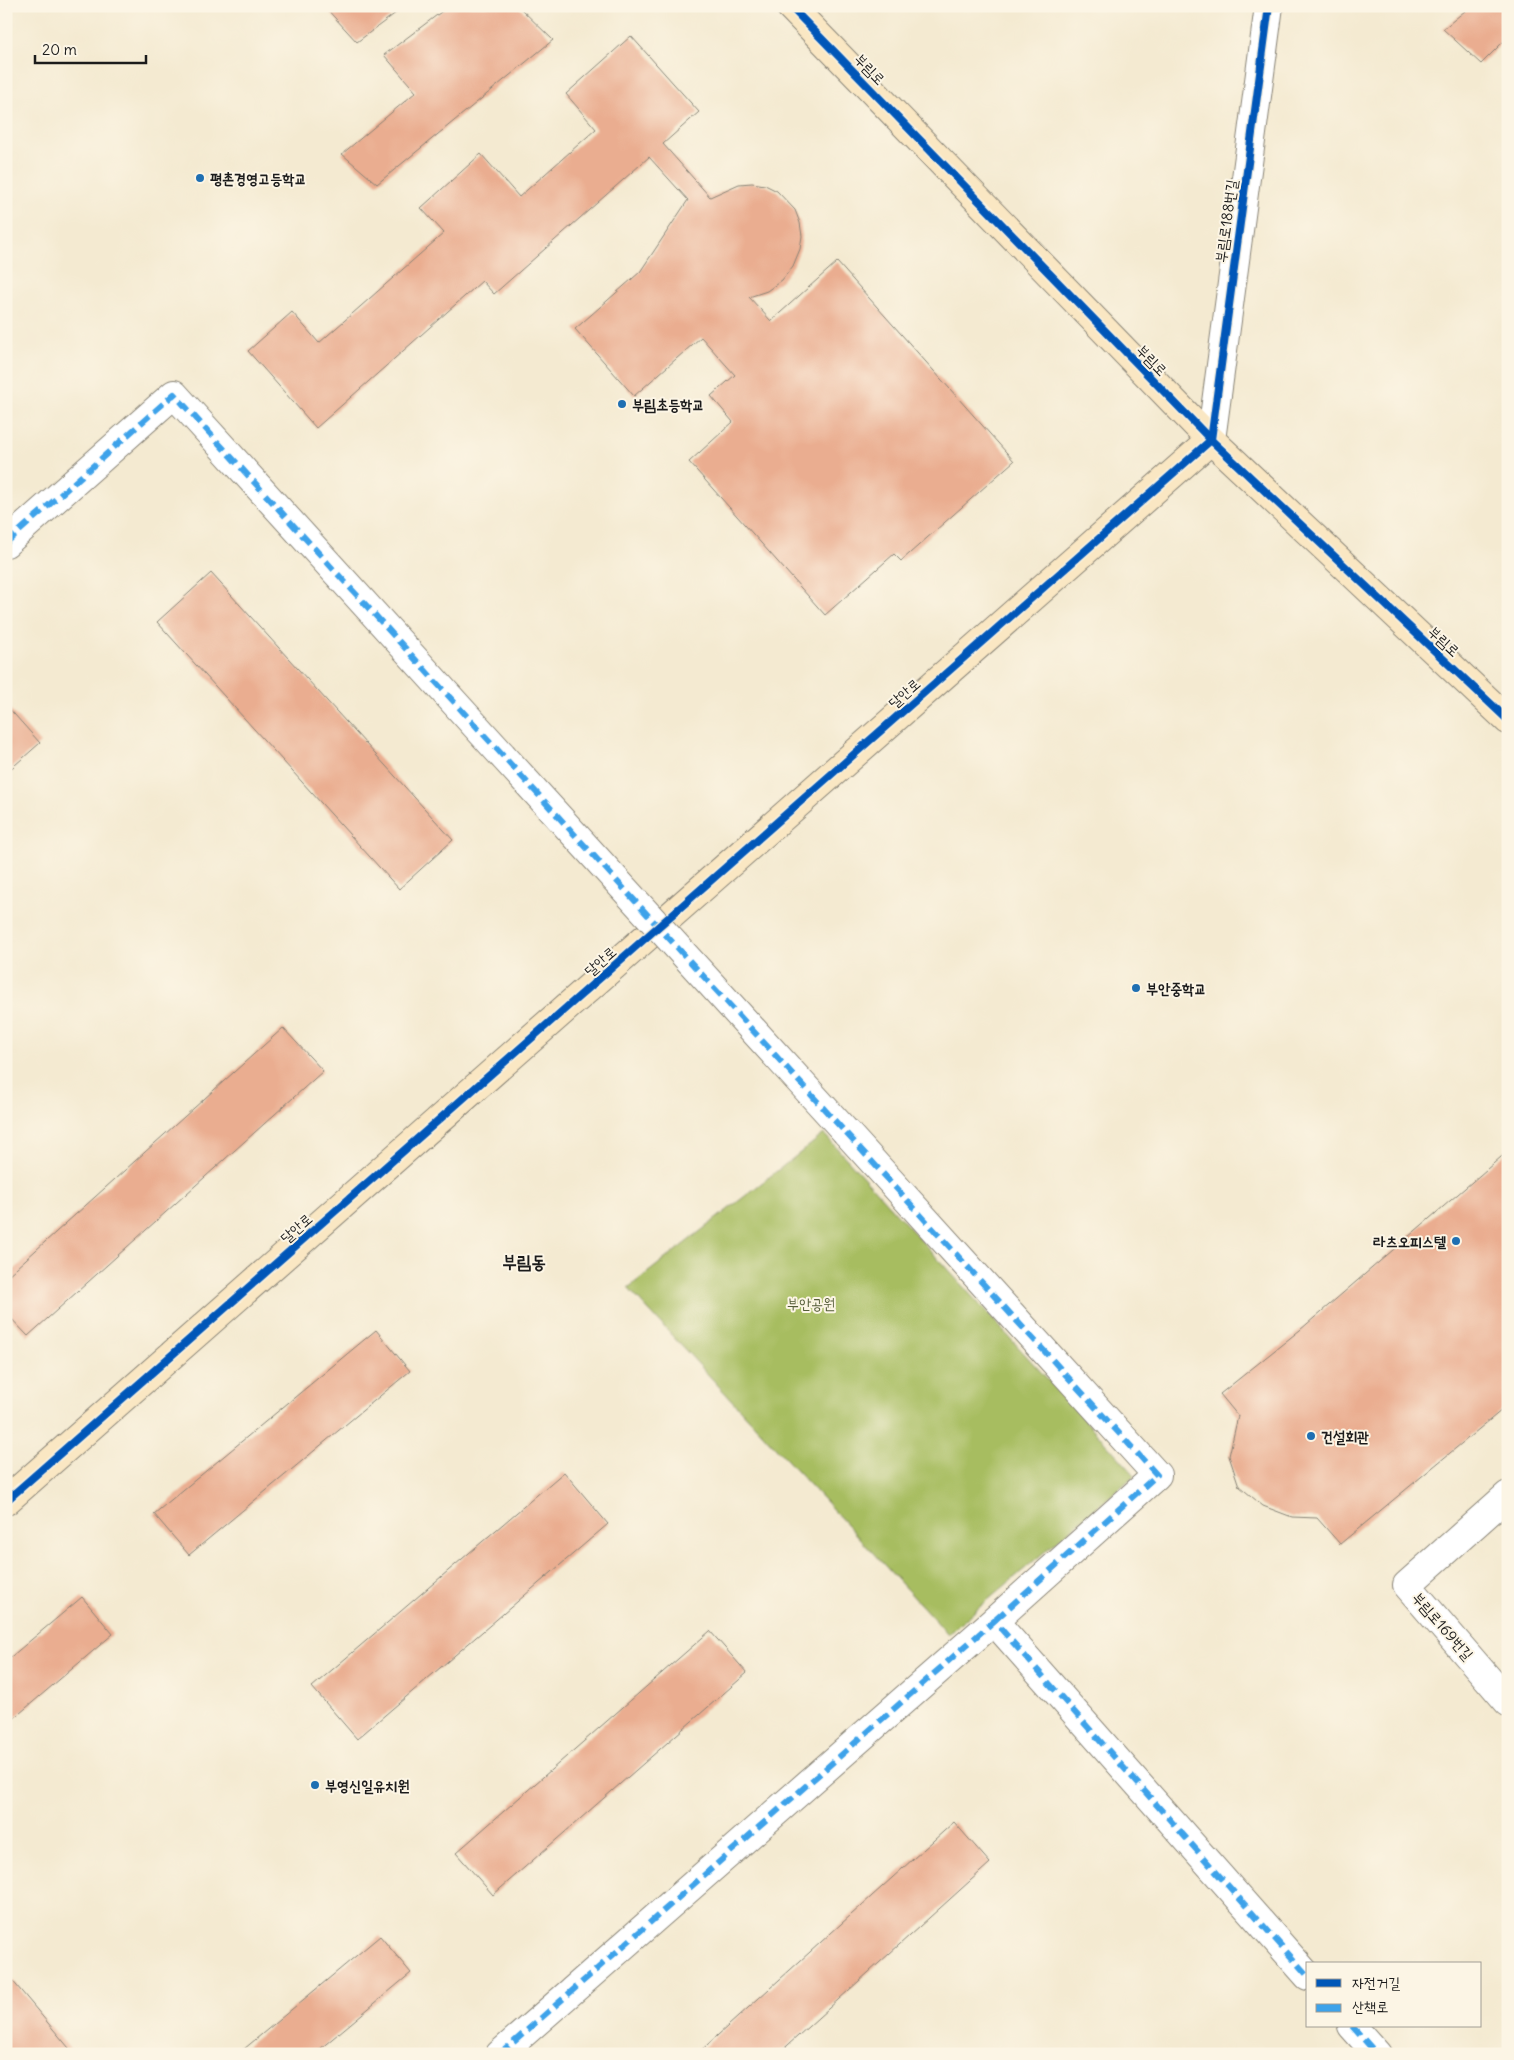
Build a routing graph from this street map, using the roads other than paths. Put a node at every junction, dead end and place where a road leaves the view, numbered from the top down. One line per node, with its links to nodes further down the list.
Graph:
1 (790, 6): 3 (street, 부림로)
2 (1269, 6): 3 (street, 부림로188번길)
3 (1211, 440): 5 (street, 부림로); 7 (street, 달안로)
4 (6, 543): 8 (street, bridge)
5 (1508, 720)
6 (1508, 1495): 9 (street, 부림로169번길)
7 (6, 1501)
8 (994, 1621): 10 (street); 12 (street)
9 (1508, 1702)
10 (1306, 1974)
11 (1354, 2028): 13 (street)
12 (500, 2054)
13 (1377, 2054)

